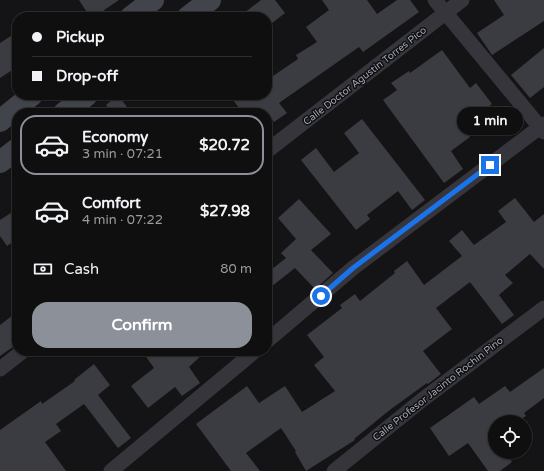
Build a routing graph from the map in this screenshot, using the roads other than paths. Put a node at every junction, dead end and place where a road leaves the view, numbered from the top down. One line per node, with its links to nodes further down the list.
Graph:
1 (153, 0): 5 (street)
2 (210, 0): 6 (street)
3 (435, 0): 7 (street)
4 (462, 0): 7 (street, Calle Doctor Agustín Torres Pico)
5 (137, 12)
6 (194, 12)
7 (446, 13): 14 (street); 15 (street, Calle Doctor Agustín Torres Pico)
8 (26, 100): 10 (street)
9 (81, 100): 11 (street)
10 (15, 108)
11 (70, 108)
12 (12, 111): 13 (street)
13 (0, 120)
14 (543, 128): 19 (street)
15 (272, 147)
16 (12, 153): 17 (street)
17 (0, 162)
18 (544, 308): 24 (street, Calle Profesor Jacinto Rochin Pino)
19 (272, 337)
20 (17, 356): 22 (street)
21 (249, 356): 23 (street)
22 (0, 370)
23 (111, 471)
24 (334, 471)

